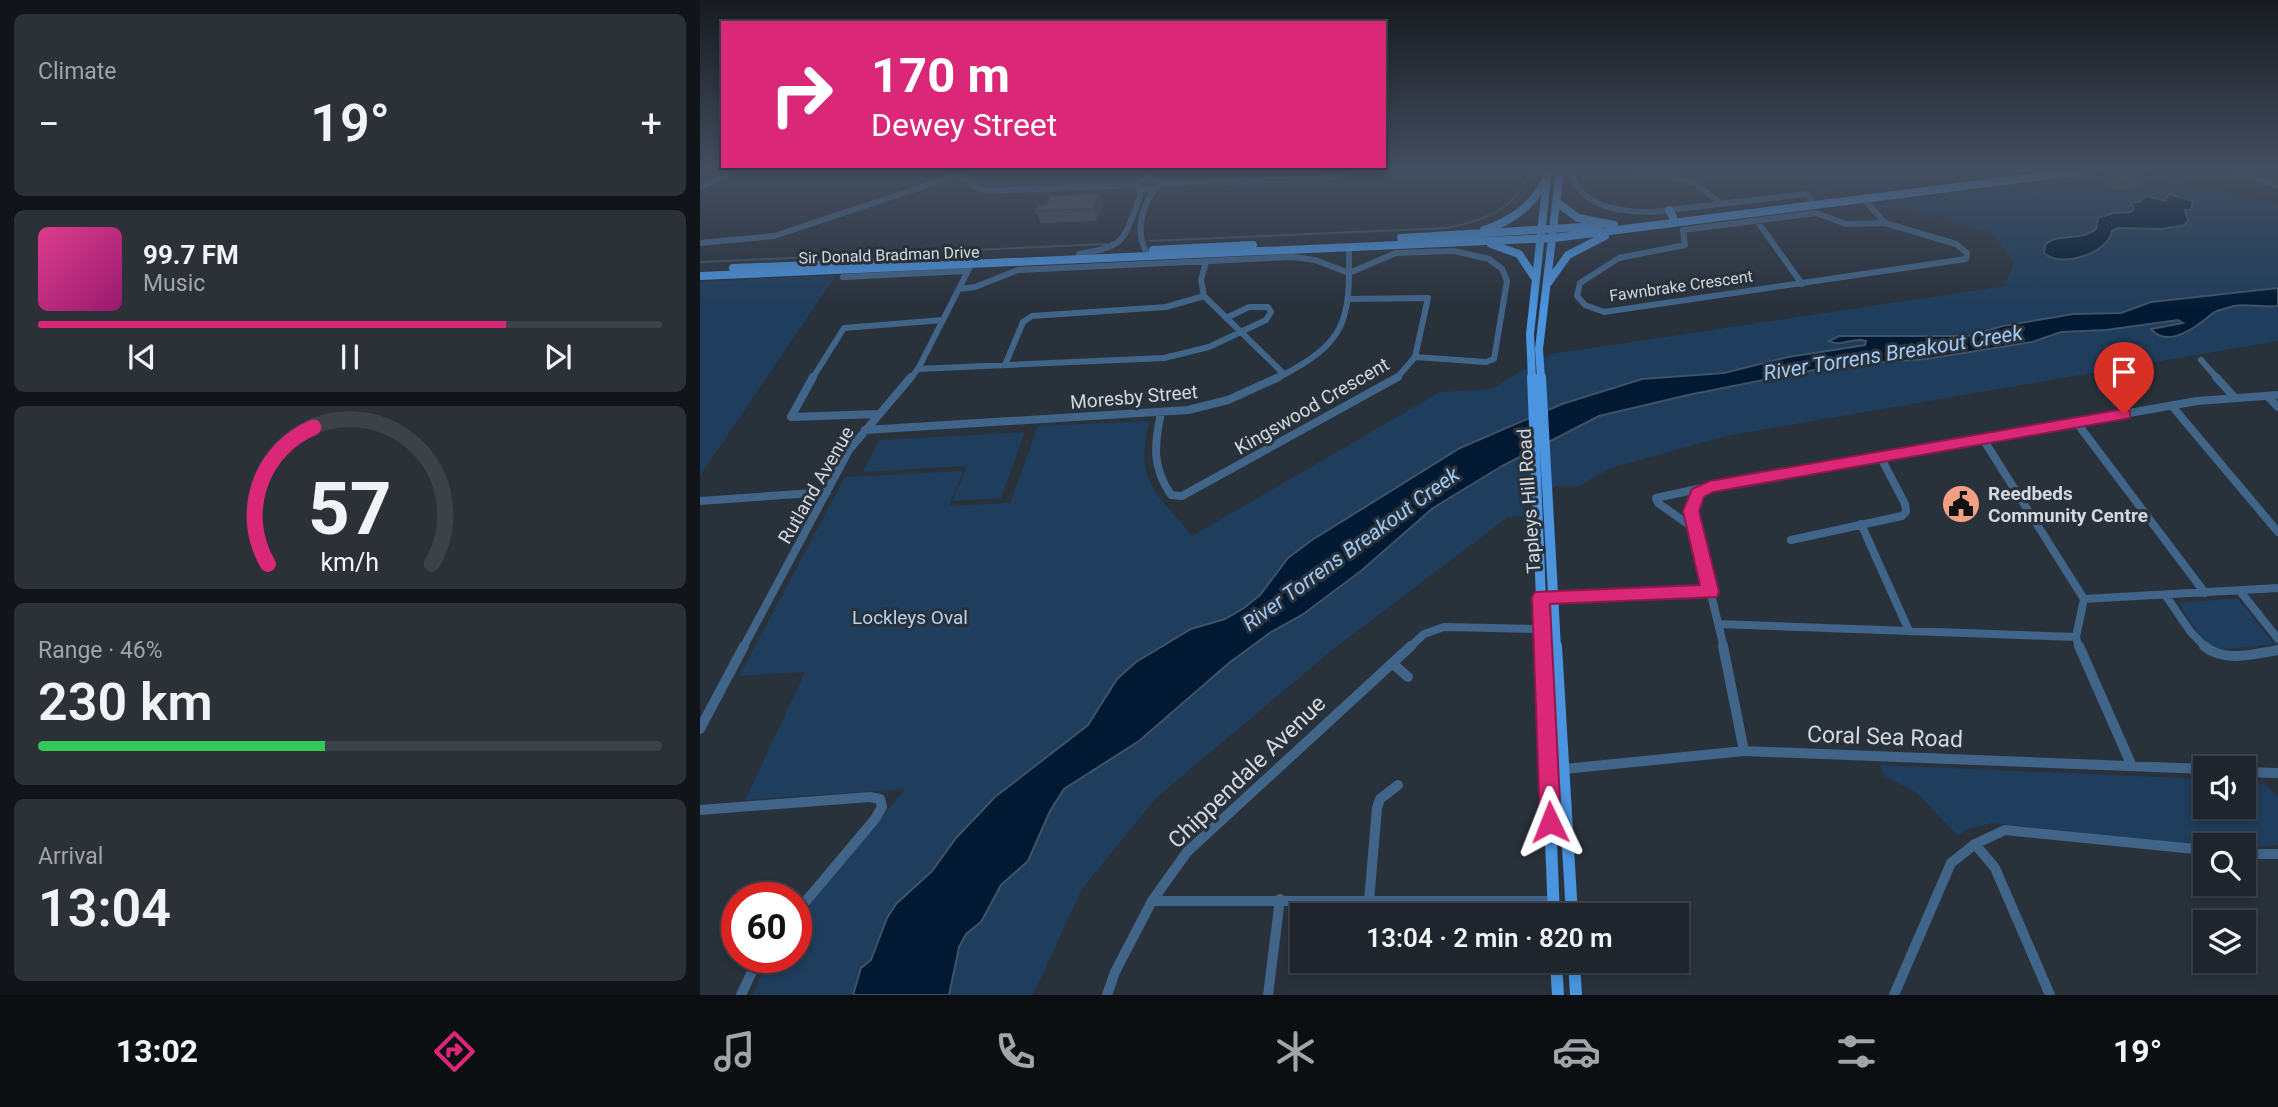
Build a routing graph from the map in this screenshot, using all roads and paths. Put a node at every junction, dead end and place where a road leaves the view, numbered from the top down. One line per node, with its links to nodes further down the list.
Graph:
1 (831, 216): 24 (street)
2 (1132, 216): 27 (street)
3 (1145, 216): 26 (street)
4 (1516, 216): 19 (main road)
5 (1543, 216): 20 (main road, Tapleys Hill Road)
6 (1556, 216): 18 (main road, Tapleys Hill Road)
7 (1576, 216): 16 (main road)
8 (1658, 216): 16 (main road)
9 (1710, 216): 17 (main road)
10 (1792, 216): 13 (street, Fawnbrake Crescent)
11 (1827, 216): 15 (street, Fawnbrake Crescent)
12 (1879, 216): 15 (street)
13 (1788, 217): 14 (street, Fawnbrake Crescent)
14 (1757, 221): 35 (street); 35 (street, Fawnbrake Crescent)
15 (1885, 223): 35 (street, Fawnbrake Crescent)
16 (1614, 225): 18 (main road)
17 (1632, 228): 18 (main road); 36 (main road)
18 (1554, 234): 20 (main road); 36 (main road, Tapleys Hill Road)
19 (1456, 235): 20 (main road, Sir Donald Bradman Drive); 21 (main road, Sir Donald Bradman Drive)
20 (1541, 235): 23 (main road, Sir Donald Bradman Drive); 34 (main road, Tapleys Hill Road)
21 (1369, 240): 22 (main road, Sir Donald Bradman Drive); 25 (main road)
22 (1338, 241): 25 (main road); 26 (main road, Sir Donald Bradman Drive)
23 (1474, 242): 25 (main road, Sir Donald Bradman Drive); 34 (main road)
24 (700, 243)
25 (1349, 247): 29 (main road, Sir Donald Bradman Drive); 31 (street, Moresby Street)
26 (1146, 251): 27 (main road, Sir Donald Bradman Drive)
27 (1079, 254): 29 (main road, Sir Donald Bradman Drive)
28 (1206, 262): 31 (street, Sir Donald Bradman Drive); 37 (street, Sir Donald Bradman Drive); 38 (street)
29 (967, 265): 30 (main road, Sir Donald Bradman Drive); 32 (main road, Sir Donald Bradman Drive); 33 (street, Sir Donald Bradman Drive); 37 (street, Rutland Avenue)
30 (700, 270)
31 (1349, 273): 39 (street, Moresby Street); 43 (street)
32 (700, 276)
33 (843, 277)
34 (1535, 278): 48 (main road, Tapleys Hill Road)
35 (1802, 284)
36 (1545, 288): 48 (main road, Tapleys Hill Road)
37 (958, 289): 41 (street, Rutland Avenue)
38 (1204, 296): 40 (street); 45 (street)
39 (1348, 299): 43 (street, Kingswood Crescent); 47 (street, Moresby Street)
40 (1226, 318): 42 (street); 42 (street)
41 (943, 320): 46 (street, Rutland Avenue); 55 (street)
42 (1241, 332): 45 (street); 47 (street)
43 (1415, 357): 54 (street, Kingswood Crescent)
44 (2201, 360): 51 (street)
45 (1004, 365): 46 (street)
46 (918, 369): 55 (street, Rutland Avenue)
47 (1283, 373): 54 (street, Moresby Street)
48 (1537, 393): 67 (main road, Tapleys Hill Road); 68 (main road, Tapleys Hill Road)
49 (2278, 395): 50 (street)
50 (2267, 396): 51 (street); 53 (street)
51 (2235, 398): 52 (street)
52 (2172, 406): 56 (street); 65 (street)
53 (2278, 407)
54 (1161, 413): 57 (street, Moresby Street)
55 (878, 414): 57 (street, Rutland Avenue)
56 (2077, 423): 58 (street); 72 (street)
57 (865, 430): 61 (street, Rutland Avenue)
58 (1983, 439): 59 (street); 76 (street)
59 (1880, 456): 60 (street); 63 (street)
60 (1710, 487): 64 (street); 64 (street)
61 (827, 492): 62 (street); 86 (street, Rutland Avenue)
62 (705, 500)
63 (1861, 524): 66 (street); 80 (street)
64 (1695, 529): 71 (street)
65 (2278, 531)
66 (1791, 540)
67 (1539, 557): 68 (main road); 74 (main road, Tapleys Hill Road)
68 (1551, 557): 75 (main road, Tapleys Hill Road)
69 (2278, 587): 70 (street)
70 (2240, 591): 72 (street); 82 (street)
71 (1711, 592): 75 (street); 77 (street)
72 (2205, 593): 73 (street)
73 (2166, 596): 76 (street); 83 (street)
74 (1541, 597): 75 (street); 78 (main road, Tapleys Hill Road)
75 (1554, 597): 79 (main road, Tapleys Hill Road)
76 (2084, 599): 81 (street)
77 (1718, 624): 80 (street); 87 (street)
78 (1542, 629): 79 (main road); 84 (street, Chippendale Avenue); 91 (main road, Tapleys Hill Road)
79 (1556, 629): 90 (main road, Tapleys Hill Road)
80 (1909, 631): 81 (street)
81 (2076, 637): 88 (street)
82 (2278, 639)
83 (2278, 650)
84 (1392, 663): 85 (street); 103 (street, Chippendale Avenue)
85 (1408, 677)
86 (700, 729)
87 (1744, 751): 88 (street, Coral Sea Road); 90 (street, Coral Sea Road)
88 (2131, 764): 89 (street, Coral Sea Road)
89 (2193, 768)
90 (1564, 769): 91 (main road); 102 (main road, Tapleys Hill Road)
91 (1548, 770): 106 (main road, Tapleys Hill Road)
92 (2256, 774): 93 (street)
93 (2276, 776)
94 (1398, 785): 104 (street)
95 (700, 810): 100 (street)
96 (1975, 844): 97 (street); 117 (street); 118 (street)
97 (2193, 849)
98 (2256, 854): 99 (street)
99 (2278, 854)
100 (812, 894)
101 (1280, 899): 103 (street); 104 (street); 114 (street)
102 (1571, 900): 107 (main road); 108 (main road, Tapleys Hill Road)
103 (1152, 901): 113 (street, Chippendale Avenue)
104 (1369, 901): 105 (street)
105 (1422, 903)
106 (1554, 903)
107 (1565, 903)
108 (1571, 903)
109 (751, 973): 112 (street)
110 (1557, 973): 115 (main road)
111 (1575, 973): 116 (main road)
112 (741, 995)
113 (1107, 995)
114 (1268, 995)
115 (1558, 995)
116 (1576, 995)
117 (1894, 995)
118 (2050, 995)

